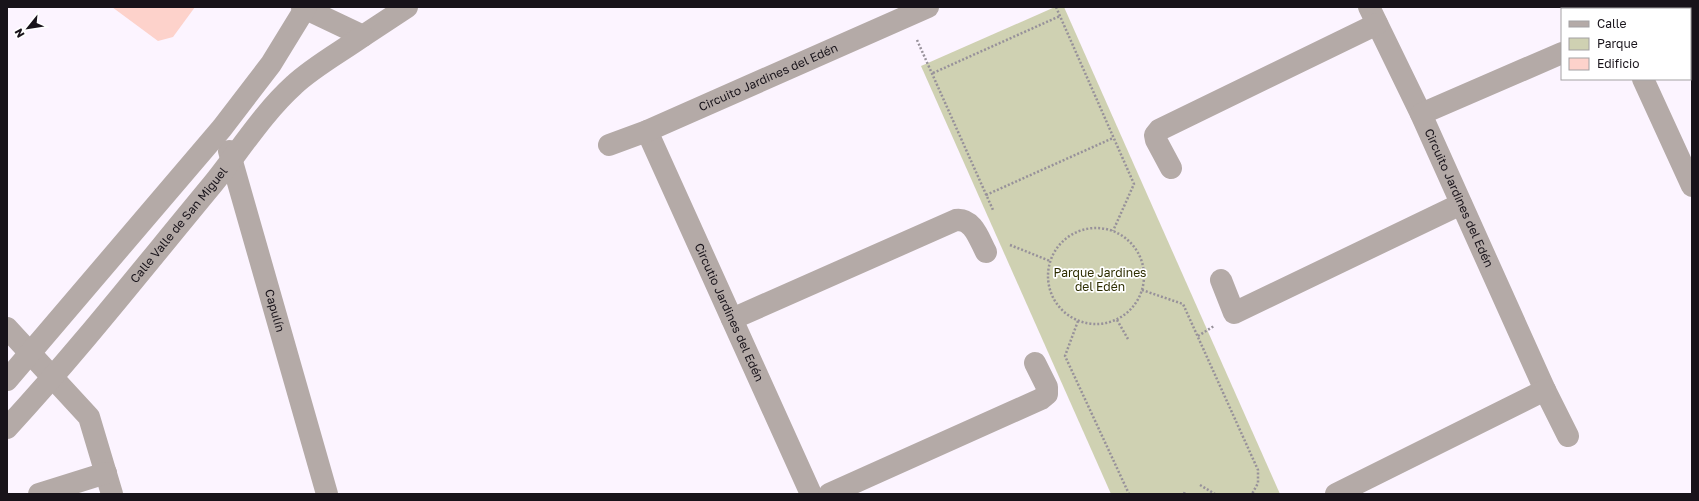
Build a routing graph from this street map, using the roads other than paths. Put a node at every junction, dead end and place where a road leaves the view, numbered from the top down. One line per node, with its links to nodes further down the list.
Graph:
1 (407, 7): 5 (street, Calle Valle de San Miguel)
2 (928, 7): 12 (street, Circuito Jardines del Edén)
3 (304, 8): 5 (street); 7 (street)
4 (1373, 15): 10 (street, Circuito Jardines del Edén); 15 (street)
5 (363, 36): 9 (street, Calle Valle de San Miguel)
6 (1561, 53): 10 (street)
7 (271, 64): 9 (street); 11 (street)
8 (1643, 80): 16 (street)
9 (295, 83): 14 (street, Calle Valle de San Miguel)
10 (1421, 114): 17 (street, Circuito Jardines del Edén)
11 (222, 128): 14 (street, Capulín); 22 (street)
12 (647, 131): 13 (street, Circuito Jardines del Edén); 20 (street, Circutio Jardines del Edén)
13 (609, 145)
14 (232, 161): 24 (street, Calle Valle de San Miguel); 32 (street, Capulín)
15 (1171, 168)
16 (1692, 186)
17 (1461, 204): 19 (street); 26 (street, Circuito Jardines del Edén)
18 (986, 252): 20 (street)
19 (1221, 280)
20 (732, 319): 33 (street, Circutio Jardines del Edén)
21 (7, 328): 22 (street)
22 (31, 353): 24 (street); 25 (street)
23 (1035, 363): 34 (street)
24 (54, 377): 27 (street, Calle Valle de San Miguel); 29 (street)
25 (7, 380)
26 (1545, 390): 28 (street, Circuito Jardines del Edén); 35 (street)
27 (7, 428)
28 (1568, 436)
29 (106, 473): 30 (street); 31 (street)
30 (39, 494)
31 (112, 494)
32 (327, 494)
33 (811, 494)
34 (829, 494)
35 (1336, 494)

